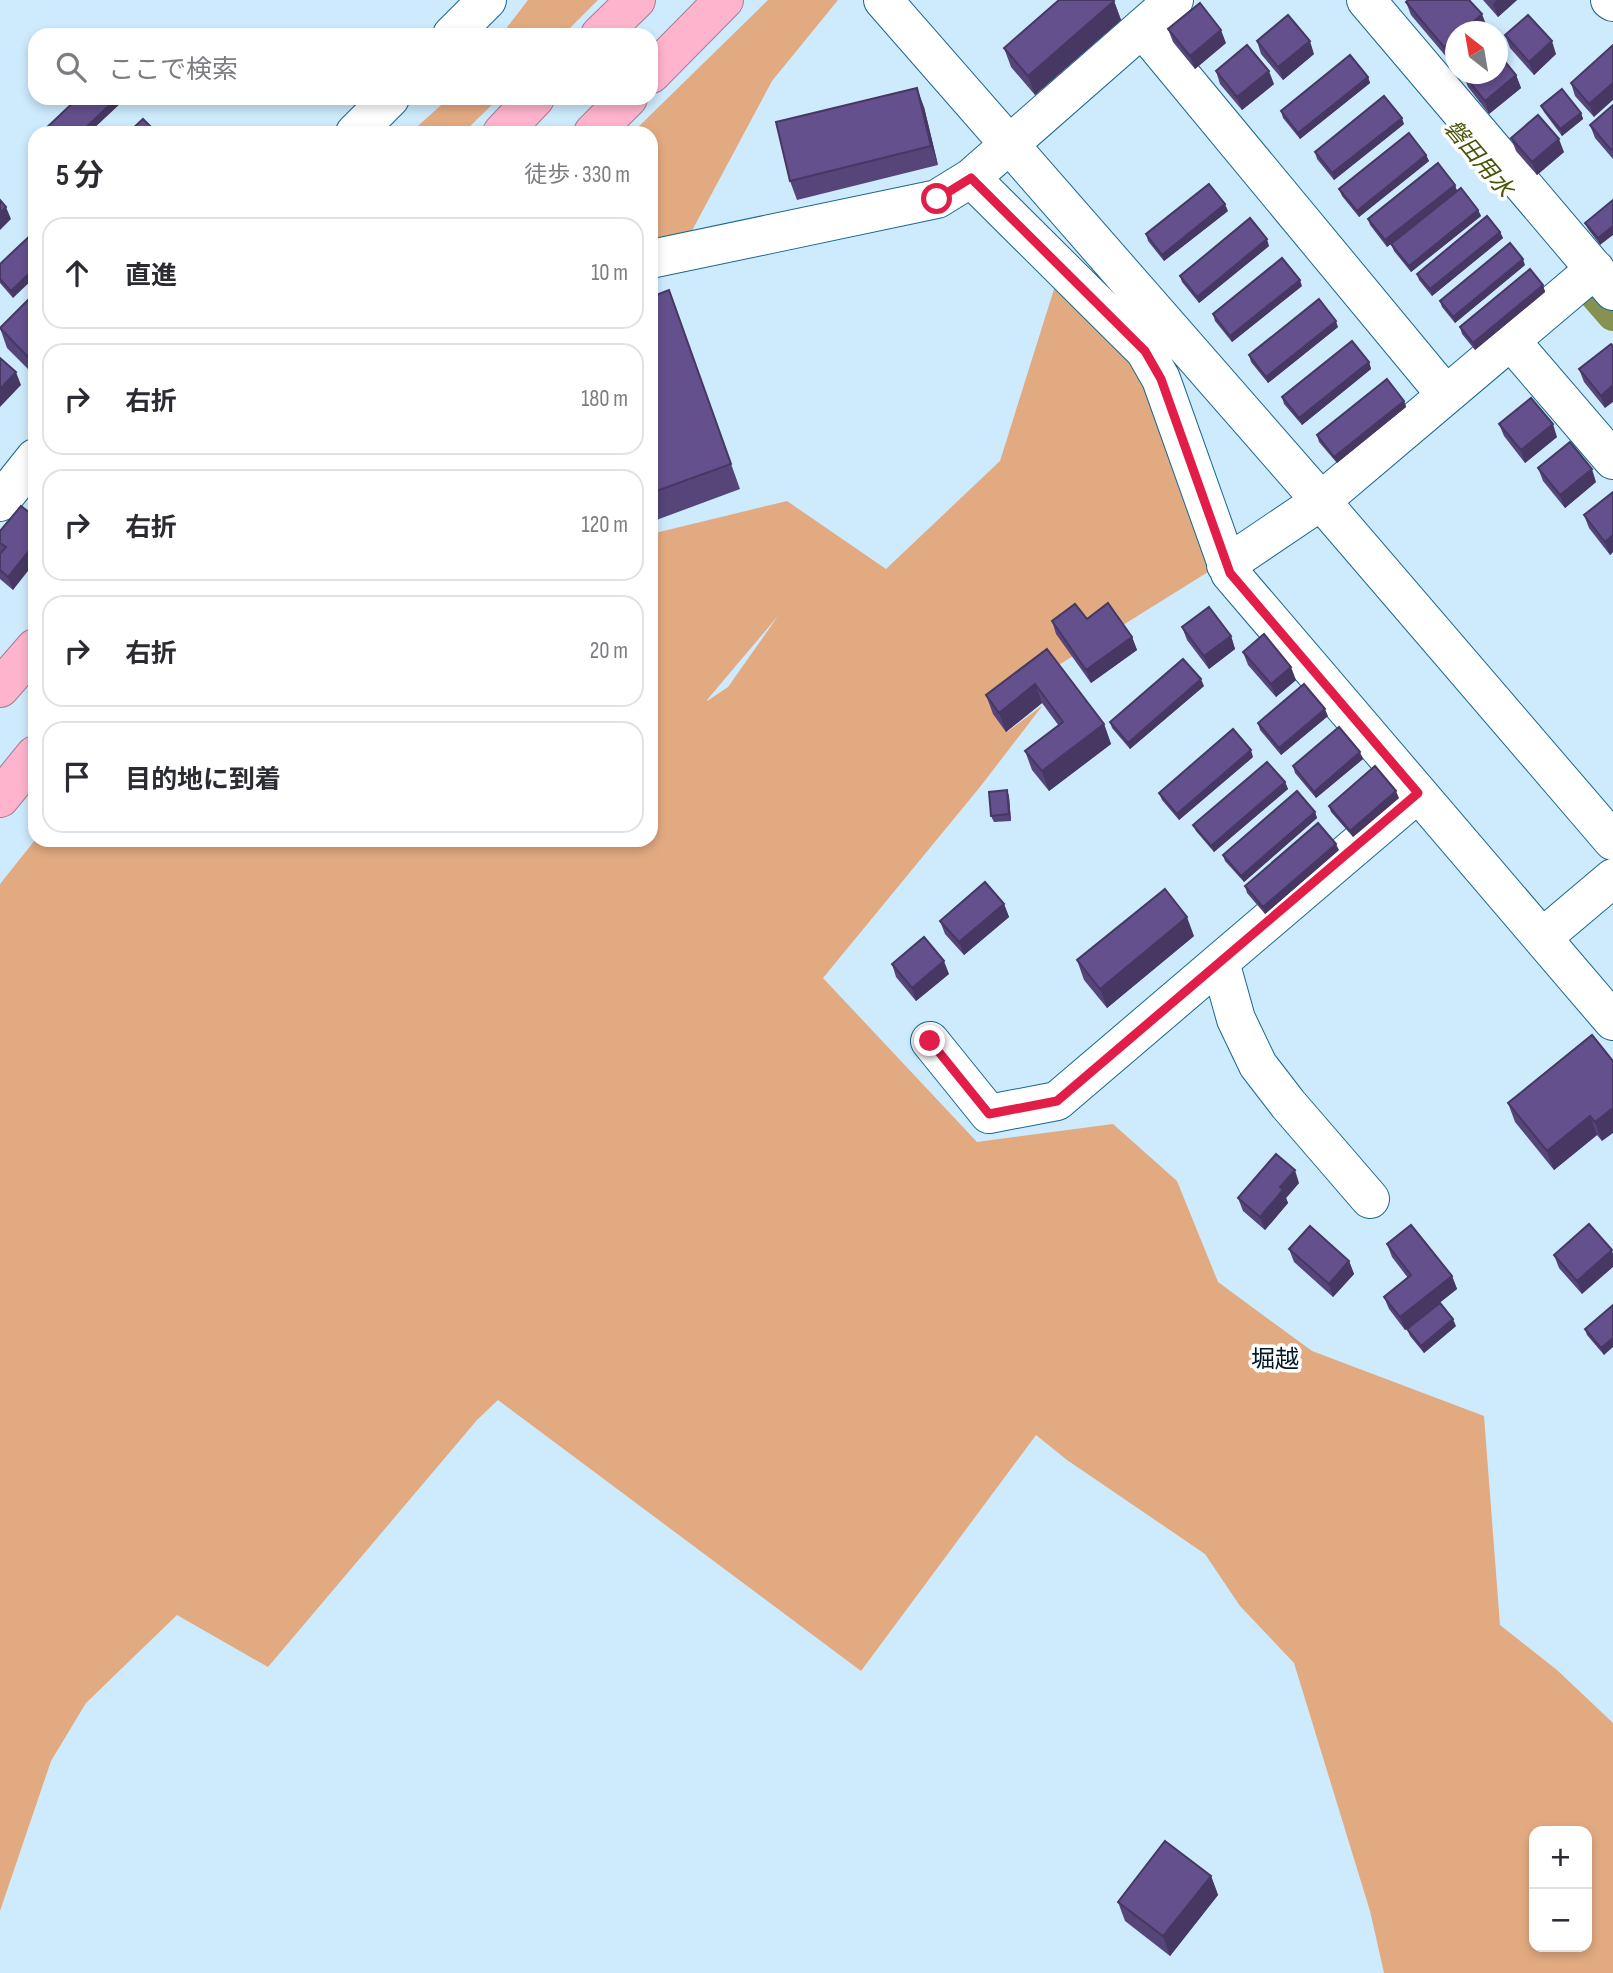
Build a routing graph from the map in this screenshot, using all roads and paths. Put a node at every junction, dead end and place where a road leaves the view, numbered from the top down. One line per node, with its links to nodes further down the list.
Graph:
1 (486, 0): 7 (street)
2 (636, 0): 8 (highway)
3 (724, 0): 10 (highway)
4 (883, 0): 17 (street)
5 (1174, 0): 9 (street)
6 (1366, 0): 20 (street)
7 (459, 28)
8 (607, 28)
9 (1142, 28): 17 (street); 22 (street)
10 (658, 67)
11 (383, 105): 14 (street)
12 (529, 105): 15 (highway)
13 (621, 105): 16 (highway)
14 (362, 126)
15 (509, 126)
16 (600, 126)
17 (1009, 144): 18 (street); 25 (street)
18 (971, 178): 19 (street); 27 (street)
19 (658, 258)
20 (1604, 280): 21 (street)
21 (1510, 340): 22 (street); 23 (street)
22 (1447, 395): 25 (street)
23 (1613, 460)
24 (28, 467): 26 (street)
25 (1321, 501): 27 (street); 33 (street)
26 (0, 502)
27 (1226, 565): 31 (street)
28 (28, 656): 29 (highway)
29 (0, 688)
30 (28, 764): 32 (highway)
31 (1418, 793): 35 (street); 36 (street)
32 (0, 798)
33 (1613, 841)
34 (1613, 878): 35 (street)
35 (1542, 938): 37 (street)
36 (1220, 962): 38 (street); 39 (street)
37 (1613, 1021)
38 (930, 1041)
39 (1370, 1199)

